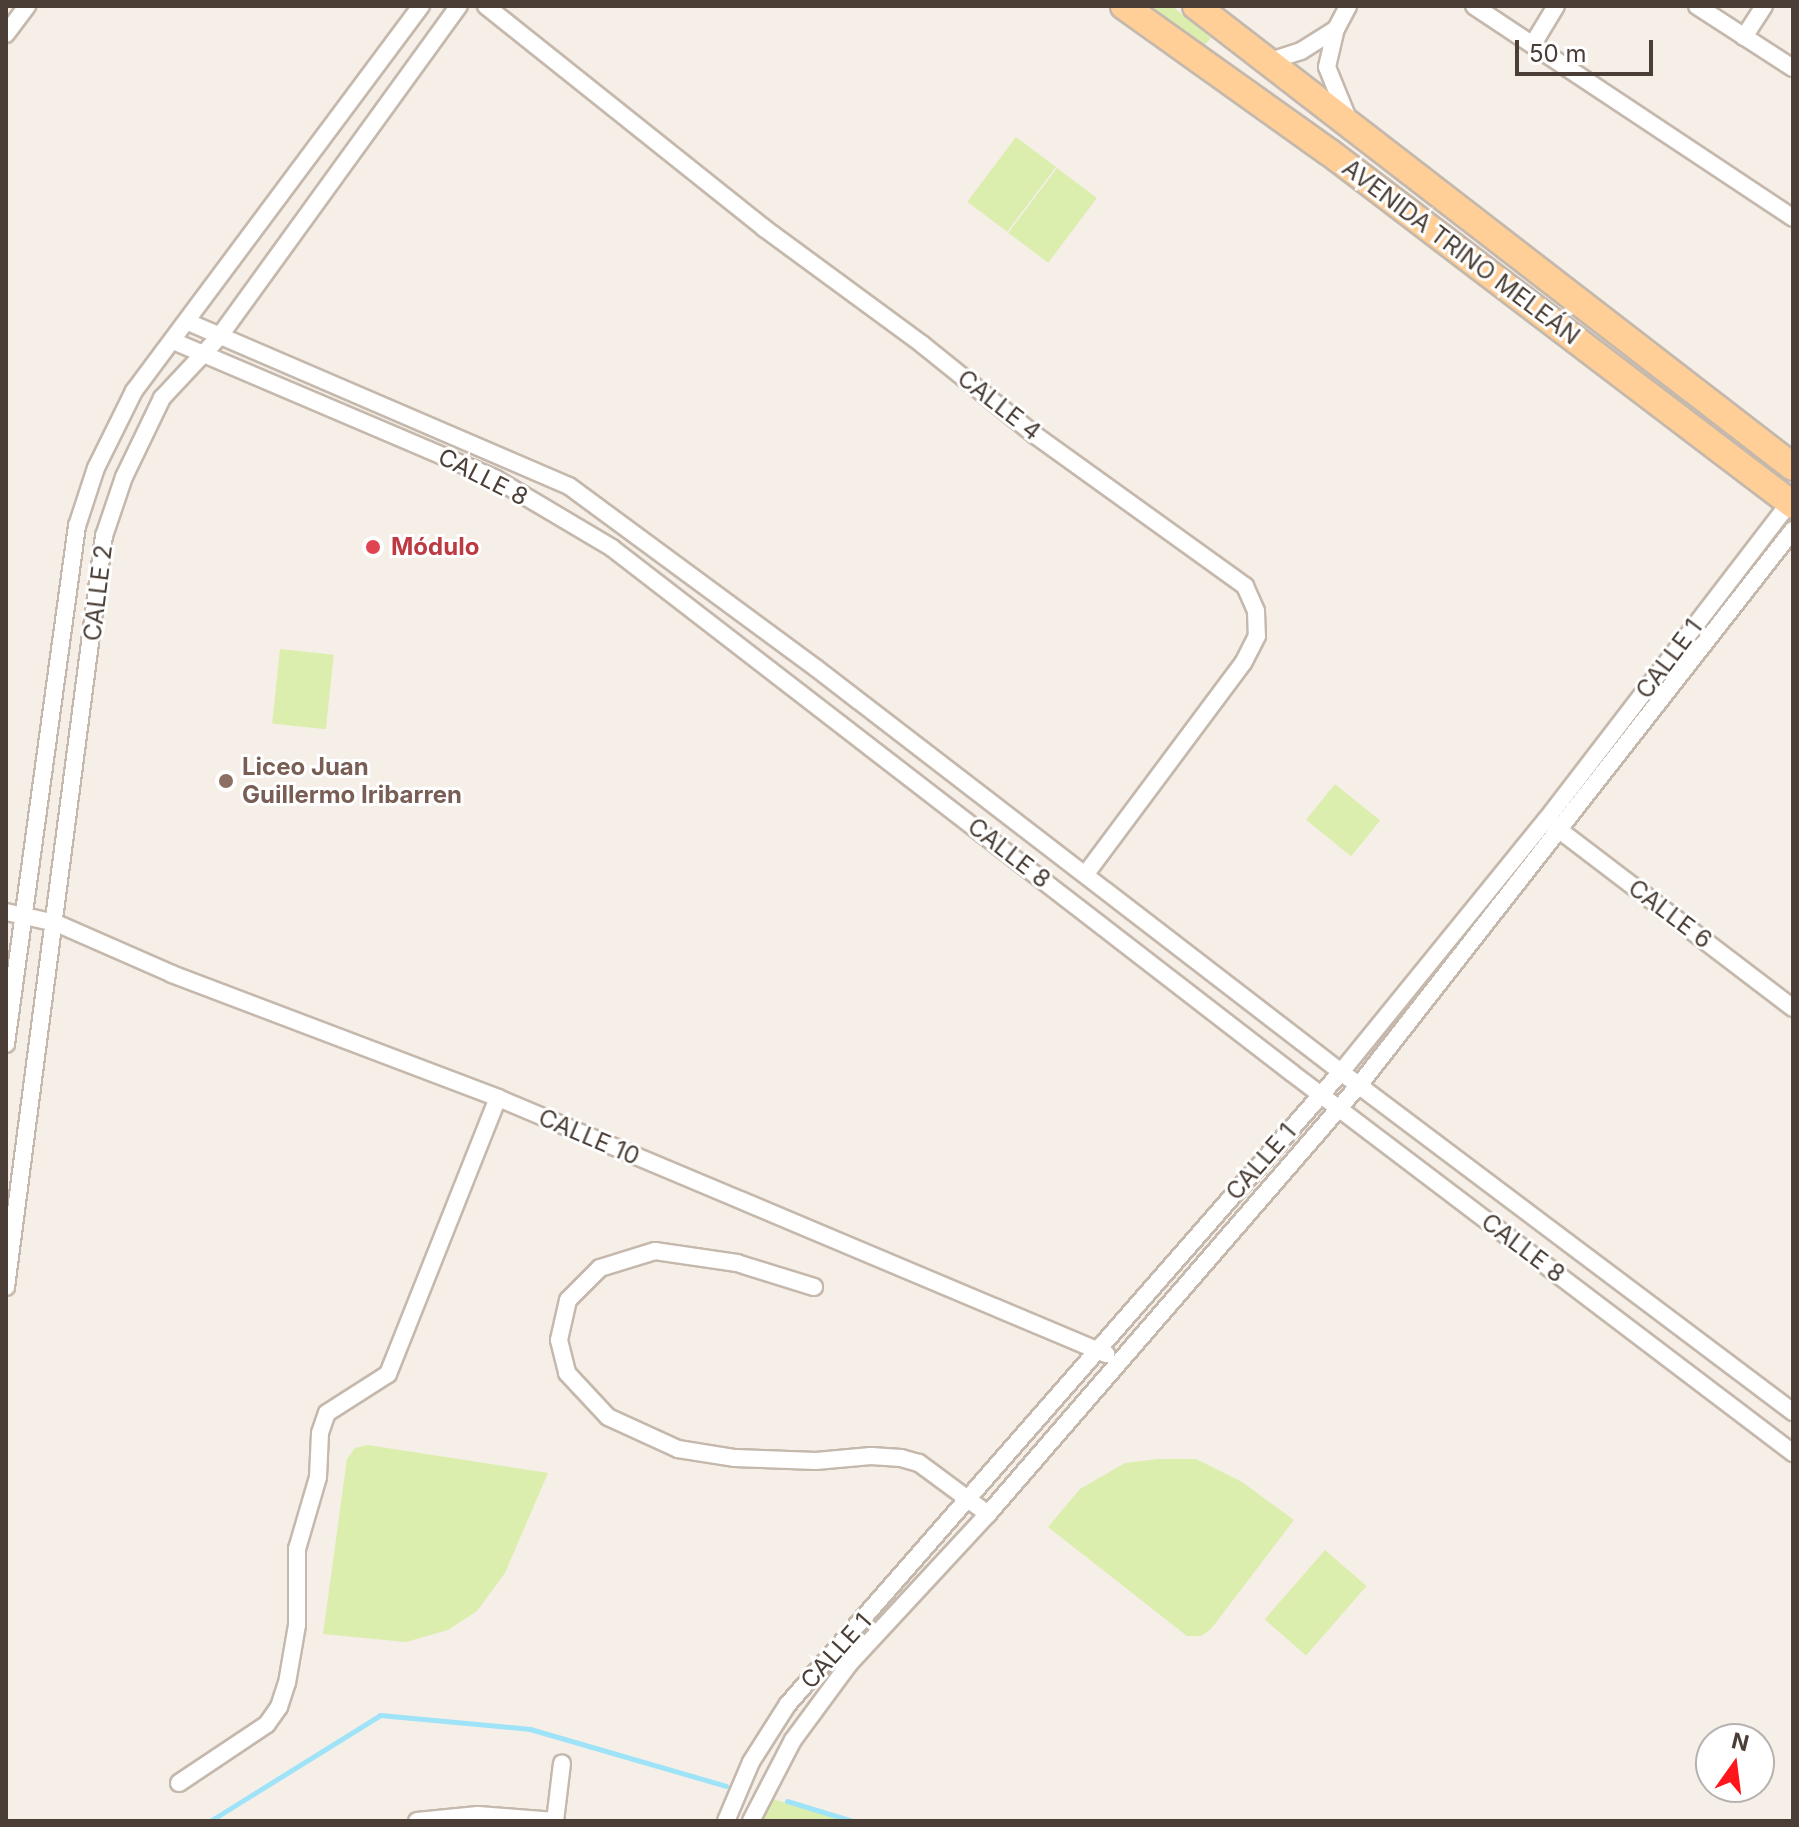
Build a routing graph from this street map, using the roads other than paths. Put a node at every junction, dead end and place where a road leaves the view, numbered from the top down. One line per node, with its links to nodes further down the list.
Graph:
1 (27, 6): 13 (street)
2 (421, 6): 20 (street, CALLE 2)
3 (459, 6): 21 (street, CALLE 2)
4 (486, 6): 29 (street, CALLE 4)
5 (1124, 6): 25 (main road, AVENIDA TRINO MELEÁN)
6 (1196, 6): 16 (main road, AVENIDA TRINO MELEÁN)
7 (1348, 6): 12 (street)
8 (1474, 6): 15 (street)
9 (1556, 6): 15 (street)
10 (1697, 6): 14 (street)
11 (1764, 6): 14 (street)
12 (1336, 29): 16 (street); 18 (street)
13 (6, 34)
14 (1744, 37): 17 (street)
15 (1533, 44): 19 (street)
16 (1270, 61): 18 (main road, AVENIDA TRINO MELEÁN)
17 (1793, 68)
18 (1353, 130): 24 (main road, AVENIDA TRINO MELEÁN)
19 (1793, 218)
20 (188, 322): 21 (street, CALLE 8); 22 (street, CALLE 2)
21 (219, 337): 23 (street, CALLE 2); 29 (street, CALLE 8)
22 (173, 341): 23 (street, CALLE 8); 31 (street, CALLE 2)
23 (201, 354): 32 (street, CALLE 2); 37 (street, CALLE 8)
24 (1793, 467)
25 (1792, 502): 27 (street, CALLE 1)
26 (1793, 530): 28 (street, CALLE 1)
27 (1546, 820): 28 (street, CALLE 6); 35 (street, CALLE 1)
28 (1560, 830): 33 (street, CALLE 6); 36 (street, CALLE 1)
29 (1086, 874): 35 (street, CALLE 8)
30 (6, 912): 31 (street, CALLE 10)
31 (24, 916): 32 (street, CALLE 10); 34 (street, CALLE 2)
32 (56, 923): 38 (street, CALLE 10); 40 (street, CALLE 2)
33 (1793, 1008)
34 (6, 1044)
35 (1341, 1072): 36 (street, CALLE 8); 37 (street, CALLE 1)
36 (1360, 1084): 39 (street, CALLE 1); 44 (street, CALLE 8)
37 (1320, 1093): 39 (street, CALLE 8); 42 (street, CALLE 1)
38 (498, 1098): 42 (street, CALLE 10); 49 (street)
39 (1339, 1109): 43 (street, CALLE 1); 45 (street, CALLE 8)
40 (6, 1287)
41 (814, 1287): 46 (street)
42 (1100, 1349): 43 (street, CALLE 10); 46 (street, CALLE 1)
43 (1117, 1362): 47 (street, CALLE 1)
44 (1793, 1412)
45 (1793, 1453)
46 (970, 1499): 47 (street); 52 (street, CALLE 1)
47 (988, 1514): 53 (street, CALLE 1)
48 (562, 1763): 51 (street)
49 (179, 1783)
50 (417, 1821): 51 (street)
51 (556, 1821)
52 (726, 1821)
53 (751, 1821)

